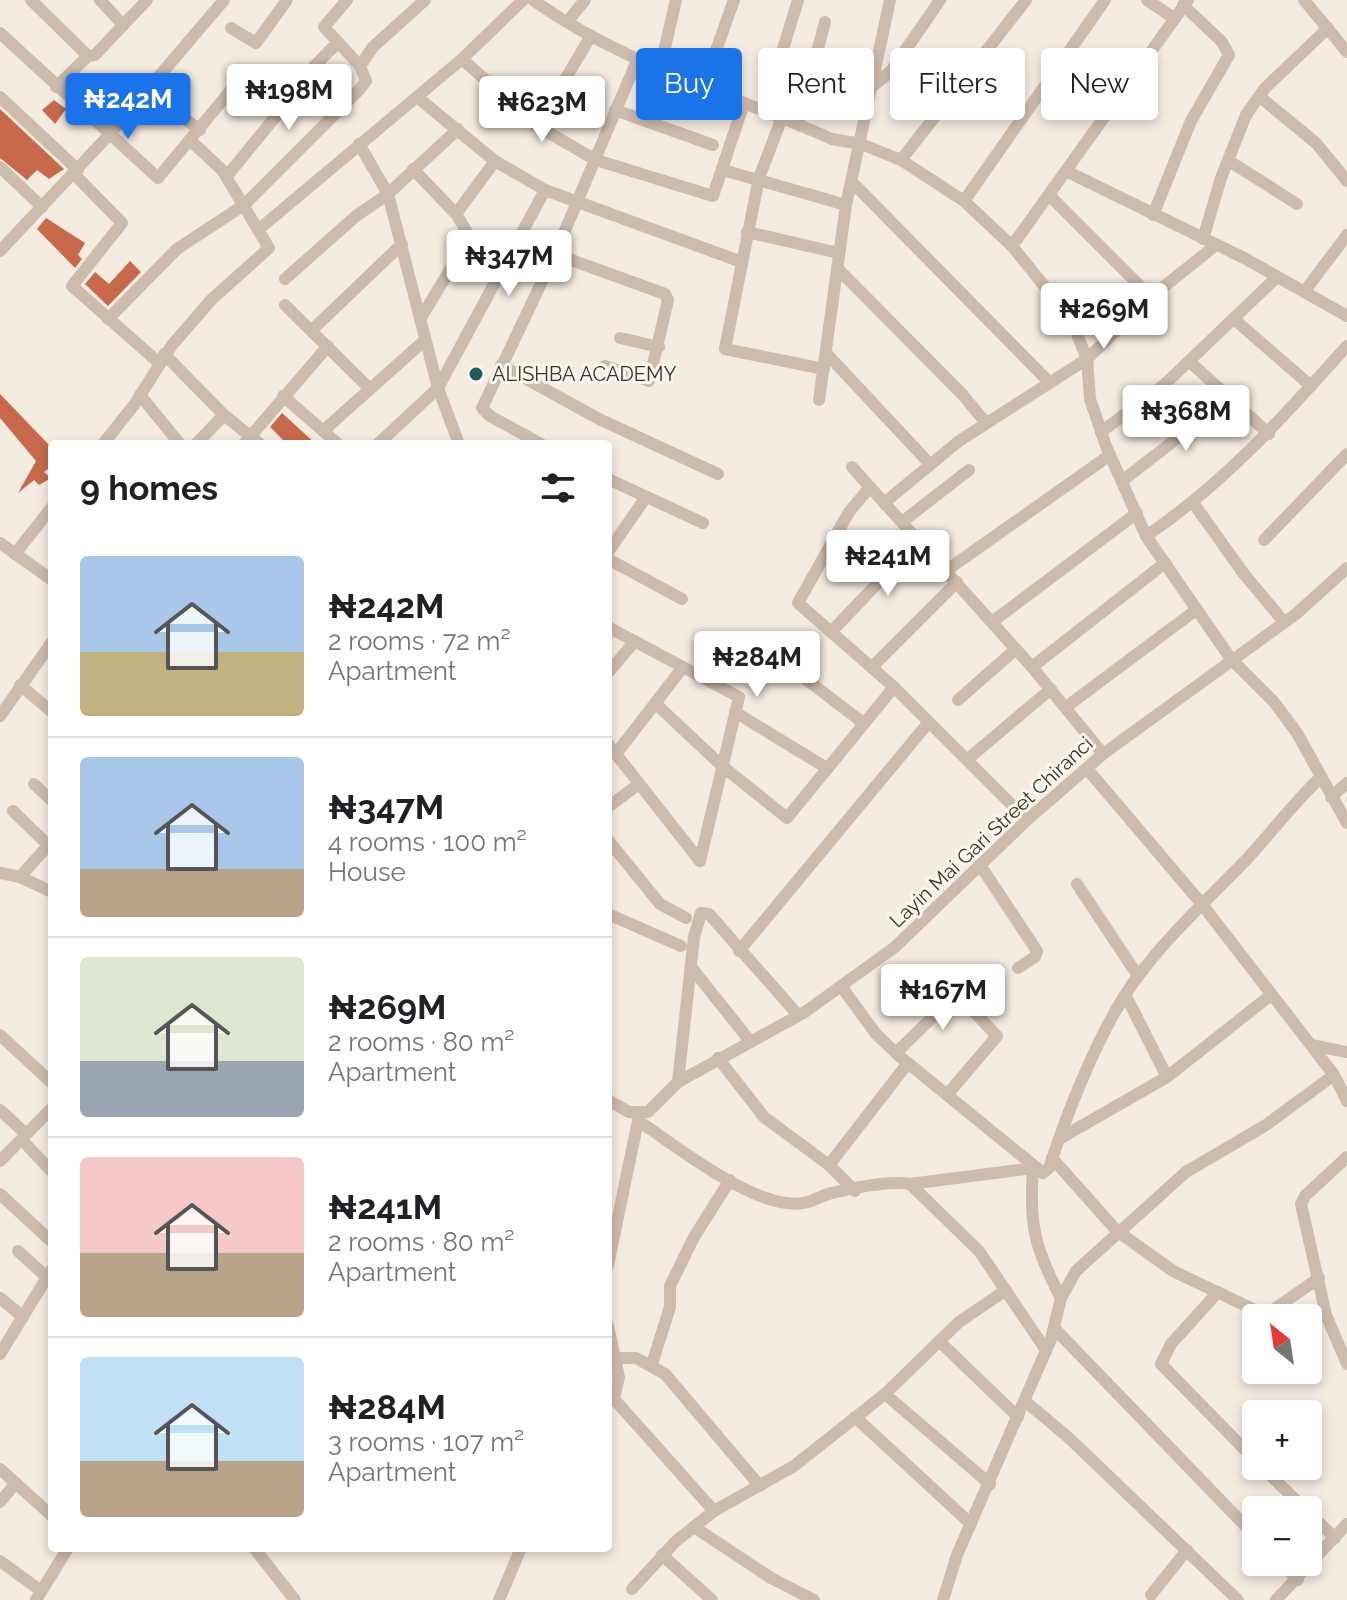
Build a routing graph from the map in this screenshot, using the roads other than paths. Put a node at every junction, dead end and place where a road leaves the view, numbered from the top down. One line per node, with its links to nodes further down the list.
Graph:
1 (31, 0): 34 (street)
2 (100, 0): 24 (street)
3 (147, 0): 24 (street)
4 (224, 0): 41 (street)
5 (287, 0): 25 (street)
6 (347, 0): 29 (street)
7 (425, 0): 38 (street)
8 (523, 0): 36 (street)
9 (533, 0): 22 (street)
10 (585, 0): 22 (street)
11 (676, 0): 30 (street)
12 (734, 0): 31 (street)
13 (798, 0): 32 (street)
14 (890, 0): 39 (street)
15 (940, 0): 39 (street)
16 (1026, 0): 61 (street)
17 (1105, 0): 76 (street)
18 (1147, 0): 21 (street)
19 (1304, 0): 26 (street)
20 (1186, 2): 21 (street); 83 (street)
21 (1174, 18): 67 (street)
22 (567, 22): 28 (street)
23 (825, 22): 51 (street)
24 (123, 25): 34 (street)
25 (231, 28)
26 (1328, 28): 33 (street); 44 (street)
27 (0, 33): 40 (street)
28 (591, 36): 35 (street); 52 (street)
29 (337, 43): 38 (street); 46 (street)
30 (665, 48)
31 (717, 48)
32 (783, 48)
33 (1347, 52)
34 (88, 56): 40 (street)
35 (636, 57)
36 (462, 59): 43 (street); 52 (street)
37 (636, 63): 48 (street)
38 (360, 66): 79 (street)
39 (874, 85)
40 (56, 87): 55 (street)
41 (146, 90): 54 (street); 55 (street)
42 (0, 97): 68 (street)
43 (417, 97): 53 (street); 57 (street)
44 (1260, 97): 63 (street); 71 (street)
45 (744, 103): 47 (street); 66 (street)
46 (275, 107): 54 (street); 69 (street)
47 (758, 109)
48 (615, 110): 59 (street); 60 (street)
49 (781, 120): 51 (street); 70 (street)
50 (866, 120): 58 (street)
51 (798, 124): 58 (street)
52 (537, 126): 60 (street)
53 (458, 129): 62 (street); 65 (street)
54 (200, 130): 56 (street)
55 (108, 136): 56 (street); 68 (street)
56 (191, 141): 69 (street)
57 (359, 144): 74 (street); 84 (street)
58 (861, 144): 61 (street); 72 (street)
59 (713, 145)
60 (596, 160): 66 (street); 77 (street)
61 (901, 160): 76 (street)
62 (495, 161): 73 (street); 82 (street)
63 (1229, 161): 78 (street); 87 (street)
64 (0, 167): 81 (street)
65 (413, 169): 74 (street); 82 (street)
66 (723, 170): 70 (street)
67 (1066, 171): 75 (street); 83 (street)
68 (76, 172): 81 (street); 103 (street)
69 (227, 176): 79 (street)
70 (759, 178): 80 (street); 85 (street)
71 (1347, 181)
72 (852, 182): 80 (street); 118 (street)
73 (545, 190): 77 (street); 120 (street)
74 (388, 194): 88 (street); 97 (street)
75 (1049, 195): 90 (street); 99 (street)
76 (964, 201): 90 (street)
77 (577, 204): 93 (street); 94 (street)
78 (1297, 204)
79 (244, 205): 84 (street); 103 (street)
80 (846, 205): 92 (street)
81 (42, 207): 91 (street)
82 (456, 214): 101 (street)
83 (1153, 215): 87 (street)
84 (258, 230): 112 (street)
85 (747, 232): 92 (street); 94 (street)
86 (1347, 235): 98 (street)
87 (1203, 239): 89 (street)
88 (402, 244): 101 (street); 105 (street)
89 (1216, 245): 96 (street); 99 (street)
90 (1012, 246): 113 (street)
91 (0, 251)
92 (839, 253): 95 (street)
93 (555, 254): 110 (street); 115 (street)
94 (739, 261): 117 (street)
95 (837, 268): 111 (street); 127 (street)
96 (1277, 277): 98 (street); 104 (street)
97 (285, 279)
98 (1304, 292): 102 (street)
99 (1151, 297): 113 (street)
100 (285, 305): 105 (street)
101 (422, 316): 107 (street)
102 (1347, 316)
103 (108, 319): 112 (street)
104 (1235, 320): 114 (street); 119 (street)
105 (312, 330): 108 (street)
106 (620, 338): 110 (street)
107 (425, 340): 120 (street); 121 (street)
108 (328, 346): 121 (street); 124 (street)
109 (1347, 346): 119 (street)
110 (659, 347): 116 (street)
111 (826, 353): 117 (street); 142 (street)
112 (161, 358): 123 (street); 126 (street)
113 (1087, 359): 118 (street); 129 (street)
114 (1190, 362): 122 (street); 129 (street)
115 (501, 365): 139 (street); 145 (street)
116 (605, 366)
117 (824, 369): 125 (street)
118 (1049, 382): 127 (street)
119 (1311, 386): 130 (street)
120 (438, 388): 137 (street); 138 (street)
121 (370, 389): 128 (street)
122 (1223, 392): 130 (street); 147 (street)
123 (140, 395): 131 (street); 132 (street)
124 (283, 396): 128 (street); 135 (street)
125 (819, 400)
126 (224, 415): 133 (street); 134 (street)
127 (986, 423): 142 (street)
128 (323, 431): 136 (street)
129 (1101, 432): 141 (street)
130 (1269, 434): 151 (street)
131 (106, 440)
132 (177, 440)
133 (200, 440)
134 (250, 440)
135 (252, 440)
136 (333, 440)
137 (382, 440)
138 (454, 440)
139 (534, 440)
140 (1347, 454): 158 (street)
141 (1110, 455): 147 (street); 165 (street)
142 (929, 463): 150 (street)
143 (852, 467): 148 (street)
144 (969, 470): 154 (street)
145 (718, 474)
146 (612, 481): 149 (street)
147 (1122, 481): 153 (street)
148 (870, 487): 150 (street); 173 (street)
149 (646, 497): 155 (street); 160 (street)
150 (884, 503): 154 (street)
151 (1194, 504): 156 (street); 171 (street)
152 (48, 512): 161 (street)
153 (1137, 513): 156 (street); 170 (street)
154 (902, 522): 157 (street)
155 (703, 523)
156 (1146, 536): 163 (street)
157 (919, 540): 165 (street); 173 (street)
158 (1264, 540)
159 (0, 543): 161 (street)
160 (612, 546)
161 (15, 554): 166 (street)
162 (612, 561): 168 (street)
163 (1165, 563): 169 (street); 181 (street)
164 (1347, 568): 171 (street, Layin Mai Gari Street Chiranci)
165 (947, 570): 167 (street)
166 (48, 577)
167 (957, 582): 170 (street); 180 (street)
168 (682, 599)
169 (1196, 610): 178 (street); 188 (street)
170 (992, 622): 176 (street)
171 (1284, 622): 178 (street, Layin Mai Gari Street Chiranci)
172 (612, 629): 174 (street)
173 (831, 632): 180 (street)
174 (635, 641): 179 (street); 182 (street)
175 (48, 647): 183 (street)
176 (1016, 649): 181 (street); 186 (street)
177 (773, 654): 192 (street)
178 (1231, 659): 196 (street, Layin Mai Gari Street Chiranci); 201 (street)
179 (683, 667): 187 (street); 190 (street)
180 (872, 667): 184 (street)
181 (1032, 667): 185 (street)
182 (612, 668)
183 (20, 685): 189 (street); 191 (street)
184 (894, 687): 192 (street); 193 (street)
185 (1051, 689): 188 (street); 197 (street)
186 (958, 700)
187 (655, 703): 194 (street); 198 (street)
188 (1066, 707): 196 (street)
189 (48, 709)
190 (735, 712): 198 (street); 199 (street)
191 (0, 716)
192 (862, 722): 199 (street)
193 (929, 722): 197 (street); 223 (street)
194 (612, 745)
195 (612, 750): 204 (street)
196 (1103, 754): 200 (street, Layin Mai Gari Street Chiranci)
197 (969, 758): 209 (street)
198 (721, 765): 199 (street); 204 (street)
199 (825, 767)
200 (1088, 770): 209 (street, Layin Mai Gari Street Chiranci); 219 (street)
201 (1321, 777): 206 (street); 219 (street)
202 (1347, 783): 206 (street)
203 (34, 784): 205 (street)
204 (639, 784): 207 (street)
205 (48, 797)
206 (1331, 797): 210 (street)
207 (612, 804)
208 (13, 811): 211 (street)
209 (1027, 820): 214 (street, Layin Mai Gari Street Chiranci)
210 (1347, 823)
211 (48, 841)
212 (48, 845): 216 (street)
213 (612, 845): 221 (street)
214 (980, 865): 225 (street); 227 (street, Layin Mai Gari Street Chiranci)
215 (0, 873): 216 (street)
216 (20, 877): 218 (street)
217 (1077, 884): 226 (street)
218 (48, 890)
219 (1201, 903): 226 (street); 228 (street)
220 (612, 916): 222 (street)
221 (686, 918)
222 (681, 946)
223 (739, 951): 224 (street); 230 (street)
224 (691, 967): 232 (street); 241 (street)
225 (1018, 968)
226 (1138, 976): 229 (street)
227 (841, 986): 230 (street, Layin Mai Gari Street Chiranci); 235 (street)
228 (1271, 995): 233 (street); 239 (street)
229 (1126, 996): 239 (street); 249 (street)
230 (798, 1015): 232 (street, Layin Mai Gari Street Chiranci)
231 (0, 1035): 240 (street)
232 (750, 1041): 236 (street, Layin Mai Gari Street Chiranci)
233 (1311, 1045): 234 (street); 238 (street)
234 (1347, 1052)
235 (896, 1053): 237 (street); 243 (street)
236 (718, 1058): 241 (street, Layin Mai Gari Street Chiranci); 253 (street)
237 (908, 1063): 243 (street); 253 (street)
238 (1334, 1075): 242 (street); 260 (street)
239 (1167, 1077): 249 (street)
240 (48, 1079)
241 (678, 1082): 247 (street, Layin Mai Gari Street Chiranci)
242 (1346, 1094)
243 (947, 1095): 255 (street)
244 (612, 1102): 247 (street)
245 (0, 1110): 248 (street)
246 (48, 1112): 248 (street)
247 (639, 1118): 256 (street); 262 (street)
248 (24, 1137): 252 (street); 254 (street)
249 (1059, 1139): 251 (street)
250 (1347, 1157): 265 (street)
251 (1052, 1158): 255 (street); 260 (street)
252 (0, 1161)
253 (829, 1165): 258 (street)
254 (48, 1167)
255 (1033, 1168): 257 (street); 270 (street)
256 (730, 1180): 258 (street); 278 (street)
257 (910, 1184): 258 (street); 267 (street)
258 (855, 1191)
259 (0, 1194): 261 (street)
260 (1117, 1231): 268 (street); 270 (street)
261 (48, 1238)
262 (612, 1243)
263 (18, 1251): 264 (street)
264 (48, 1274)
265 (1319, 1278): 268 (street); 279 (street)
266 (48, 1279): 271 (street)
267 (1006, 1290): 273 (street); 275 (street)
268 (1218, 1292): 286 (street)
269 (0, 1298): 271 (street)
270 (1061, 1298): 272 (street)
271 (23, 1317): 276 (street)
272 (1054, 1328): 275 (street); 296 (street)
273 (939, 1341): 280 (street); 285 (street)
274 (612, 1342): 277 (street)
275 (1046, 1350): 282 (street)
276 (0, 1354)
277 (616, 1358): 278 (street); 281 (street)
278 (652, 1364): 291 (street)
279 (1347, 1364)
280 (885, 1394): 284 (street); 290 (street)
281 (612, 1401)
282 (1025, 1401): 285 (street); 302 (street)
283 (612, 1405): 294 (street)
284 (855, 1417): 291 (street); 297 (street)
285 (1018, 1417): 290 (street)
286 (1242, 1447)
287 (0, 1469): 289 (street)
288 (1275, 1480): 292 (street)
289 (16, 1483): 293 (street); 295 (street)
290 (990, 1484): 297 (street)
291 (760, 1486): 294 (street)
292 (1292, 1496)
293 (0, 1502)
294 (714, 1511): 300 (street)
295 (48, 1512)
296 (1242, 1523)
297 (971, 1524): 317 (street)
298 (1347, 1524): 301 (street)
299 (1322, 1525): 301 (street)
300 (694, 1527): 306 (street); 316 (street)
301 (1335, 1538): 309 (street)
302 (1187, 1550): 312 (street); 318 (street)
303 (65, 1552): 311 (street)
304 (256, 1552): 313 (street)
305 (519, 1552): 314 (street)
306 (662, 1555): 310 (street); 315 (street)
307 (0, 1561): 311 (street)
308 (1294, 1576): 309 (street)
309 (1298, 1580): 319 (street)
310 (632, 1589)
311 (38, 1595)
312 (1151, 1595)
313 (295, 1600)
314 (499, 1600)
315 (712, 1600)
316 (814, 1600)
317 (943, 1600)
318 (1238, 1600)
319 (1276, 1600)

